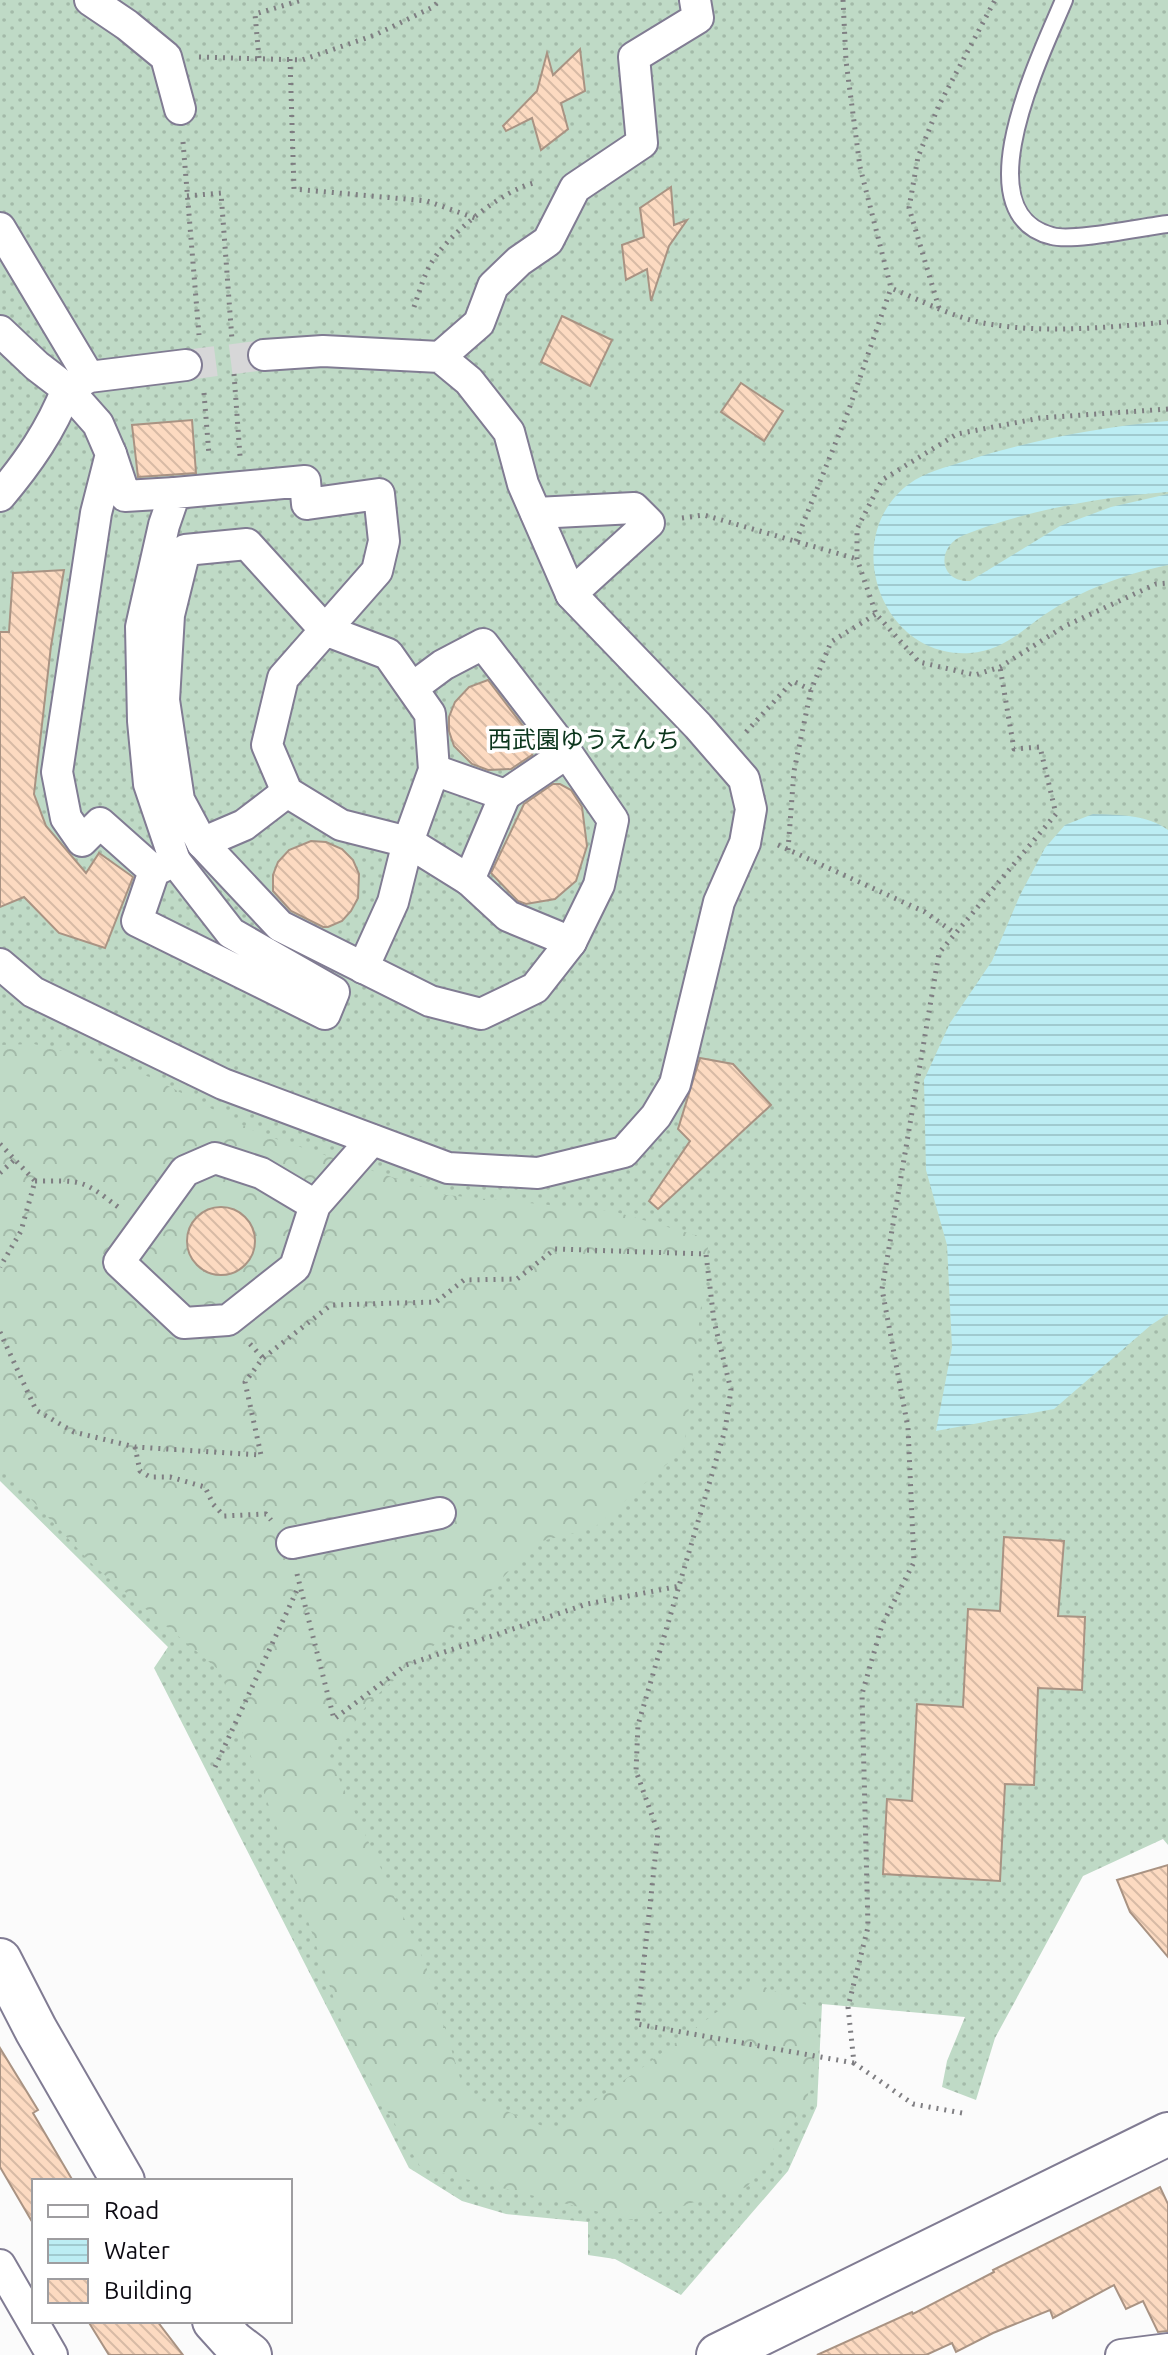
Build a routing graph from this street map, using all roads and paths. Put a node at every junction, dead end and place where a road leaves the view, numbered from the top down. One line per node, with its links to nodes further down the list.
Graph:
1 (90, 0): 8 (street)
2 (302, 0): 9 (path)
3 (440, 0): 10 (path)
4 (695, 0): 12 (street)
5 (843, 0): 16 (path)
6 (995, 0): 18 (path)
7 (1064, 0): 14 (lane)
8 (166, 57): 9 (path); 11 (street)
9 (259, 58): 10 (path)
10 (290, 59): 13 (path)
11 (180, 109): 23 (path)
12 (575, 188): 13 (path); 22 (street)
13 (475, 218): 17 (path)
14 (1168, 224)
15 (0, 228): 24 (street)
16 (891, 288): 18 (path); 32 (path)
17 (414, 307)
18 (939, 308): 19 (path)
19 (1168, 322)
20 (0, 331): 24 (street)
21 (264, 355): 22 (street)
22 (440, 357): 30 (street)
23 (196, 365): 24 (street); 27 (path)
24 (78, 383): 26 (street); 29 (street)
25 (1168, 409): 33 (path)
26 (111, 454): 28 (street); 50 (street)
27 (212, 488): 28 (street); 37 (street)
28 (175, 493): 50 (street)
29 (0, 496)
30 (536, 513): 31 (street); 35 (street)
31 (649, 523): 32 (path); 35 (street)
32 (796, 541): 33 (path)
33 (857, 559): 36 (path)
34 (1168, 583): 38 (path)
35 (571, 594): 42 (street)
36 (876, 614): 38 (path); 40 (path)
37 (325, 630): 39 (street); 44 (street); 48 (street)
38 (1000, 667): 52 (path)
39 (412, 688): 41 (street); 43 (street)
40 (811, 690): 42 (path); 49 (path)
41 (567, 753): 45 (street); 53 (street)
42 (724, 756): 46 (street)
43 (434, 770): 45 (street); 47 (street)
44 (287, 792): 47 (street); 48 (street)
45 (505, 795): 51 (street)
46 (747, 831): 49 (path); 56 (street)
47 (408, 842): 51 (street); 55 (street)
48 (207, 849): 50 (street); 55 (street)
49 (788, 850): 52 (path)
50 (171, 868): 50 (street)
51 (469, 880): 53 (street)
52 (956, 934): 72 (path)
53 (571, 942): 55 (street)
54 (0, 964): 56 (street)
55 (363, 968)
56 (372, 1140): 61 (street)
57 (0, 1144): 58 (path)
58 (14, 1160): 59 (path); 60 (path)
59 (0, 1173)
60 (35, 1181): 62 (path); 63 (path)
61 (315, 1205): 62 (street); 62 (street)
62 (144, 1227)
63 (0, 1267)
64 (0, 1332): 65 (path)
65 (135, 1447): 67 (path); 68 (path)
66 (440, 1513): 67 (street)
67 (292, 1543): 69 (path)
68 (680, 1586): 69 (path); 72 (path)
69 (299, 1587): 70 (path)
70 (215, 1767)
71 (0, 1960): 75 (street)
72 (854, 2063): 73 (path)
73 (962, 2113)
74 (1168, 2134): 83 (street)
75 (122, 2179)
76 (1, 2269): 77 (street)
77 (32, 2321)
78 (33, 2323): 81 (street)
79 (216, 2323): 82 (street)
80 (1168, 2349): 84 (street)
81 (52, 2355)
82 (250, 2355)
83 (718, 2355)
84 (1121, 2355)

